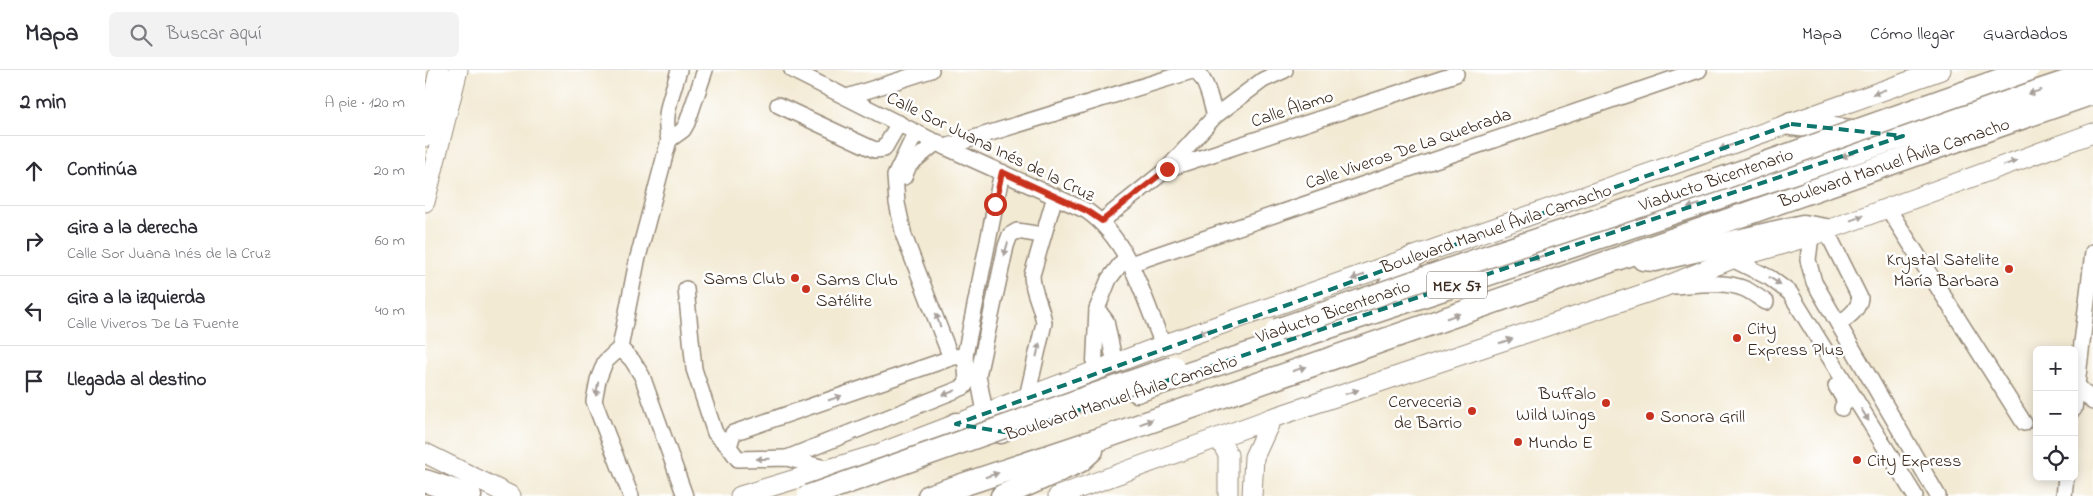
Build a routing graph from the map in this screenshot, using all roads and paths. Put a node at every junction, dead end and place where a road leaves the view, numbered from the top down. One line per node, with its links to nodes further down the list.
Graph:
1 (439, 70): 22 (main road)
2 (457, 70): 29 (main road)
3 (679, 70): 23 (street)
4 (705, 70): 23 (street)
5 (792, 70): 14 (street, Calle Sor Juana Inés de la Cruz)
6 (931, 70): 14 (street)
7 (1285, 70): 16 (street)
8 (1699, 70): 38 (street, Calle Viveros De La Quebrada)
9 (1940, 70): 18 (main road, Boulevard Manuel Ávila Camacho, one-way to 18)
10 (2028, 70): 75 (highway, Viaducto Bicentenario, bridge)
11 (1455, 72): 25 (street, Calle Álamo)
12 (2093, 73): 21 (highway, Boulevard Manuel Ávila Camacho / MEX 57, one-way to 21)
13 (2093, 93): 35 (highway, Boulevard Manuel Ávila Camacho / MEX 57)
14 (847, 97): 17 (street, Calle Sor Juana Inés de la Cruz)
15 (779, 105): 17 (street)
16 (1215, 116): 24 (street); 25 (street)
17 (899, 123): 19 (street, Calle Sor Juana Inés de la Cruz)
18 (1791, 124): 21 (highway); 36 (main road, Boulevard Manuel Ávila Camacho, one-way to 36)
19 (916, 132): 24 (street, Calle Sor Juana Inés de la Cruz); 27 (street)
20 (2092, 135): 30 (main road, one-way to 20)
21 (1903, 136): 43 (highway, Boulevard Manuel Ávila Camacho / MEX 57, one-way to 43)
22 (425, 137)
23 (669, 140): 47 (street)
24 (941, 144): 26 (street, Calle Sor Juana Inés de la Cruz); 27 (street)
25 (1167, 169): 31 (street)
26 (1002, 172): 28 (street, Calle Sor Juana Inés de la Cruz); 48 (street)
27 (897, 195): 48 (street, one-way to 27)
28 (1055, 196): 31 (street, Calle Sor Juana Inés de la Cruz); 33 (street)
29 (425, 202)
30 (1887, 208): 32 (main road, one-way to 30); 58 (street)
31 (1102, 221): 38 (street, Calle Sor Juana Inés de la Cruz)
32 (1818, 233): 35 (highway); 37 (main road); 44 (street); 44 (street)
33 (1042, 235): 53 (street, one-way to 33); 56 (street, one-way to 56)
34 (2093, 252): 51 (street)
35 (1625, 256): 61 (highway, Boulevard Manuel Ávila Camacho / MEX 57, one-way to 35)
36 (1412, 258): 43 (highway); 46 (main road, Boulevard Manuel Ávila Camacho, one-way to 46)
37 (1732, 259): 39 (main road); 45 (street, one-way to 45)
38 (1128, 261): 42 (street); 46 (street, Calle Sor Juana Inés de la Cruz)
39 (1664, 286): 41 (street); 57 (main road, one-way to 39)
40 (686, 289): 63 (street)
41 (1766, 302)
42 (1097, 309): 49 (street); 50 (street)
43 (1367, 314): 60 (highway, Boulevard Manuel Ávila Camacho / MEX 57)
44 (1839, 324): 82 (street)
45 (1818, 339): 55 (street); 81 (street, one-way to 81)
46 (1163, 345): 49 (main road, Boulevard Manuel Ávila Camacho)
47 (619, 348): 72 (street, one-way to 72); 73 (street)
48 (958, 357): 63 (street, one-way to 48); 65 (street, one-way to 65)
49 (1115, 364): 50 (main road, Boulevard Manuel Ávila Camacho)
50 (1094, 372): 53 (main road, Boulevard Manuel Ávila Camacho)
51 (2078, 377)
52 (2078, 386): 54 (street)
53 (1027, 397): 56 (main road, Boulevard Manuel Ávila Camacho)
54 (2093, 402)
55 (1842, 408)
56 (985, 412): 59 (main road, Boulevard Manuel Ávila Camacho)
57 (1272, 418): 62 (main road); 80 (main road)
58 (2024, 423)
59 (955, 424): 60 (highway); 66 (main road, Boulevard Manuel Ávila Camacho)
60 (1010, 434): 75 (highway, Boulevard Manuel Ávila Camacho / MEX 57)
61 (1103, 438): 76 (highway, Boulevard Manuel Ávila Camacho / MEX 57, one-way to 61); 77 (highway)
62 (1219, 438): 69 (main road); 79 (main road)
63 (729, 447): 65 (street, one-way to 63)
64 (425, 453): 71 (main road)
65 (787, 458): 66 (street)
66 (828, 469): 74 (main road, Boulevard Manuel Ávila Camacho)
67 (425, 481): 70 (highway)
68 (2066, 481): 83 (street)
69 (1099, 488): 78 (main road)
70 (470, 496)
71 (511, 496)
72 (631, 496)
73 (685, 496)
74 (740, 496)
75 (815, 496)
76 (929, 496)
77 (1002, 496)
78 (1058, 496)
79 (1228, 496)
80 (1252, 496)
81 (1915, 496)
82 (1938, 496)
83 (2064, 496)

